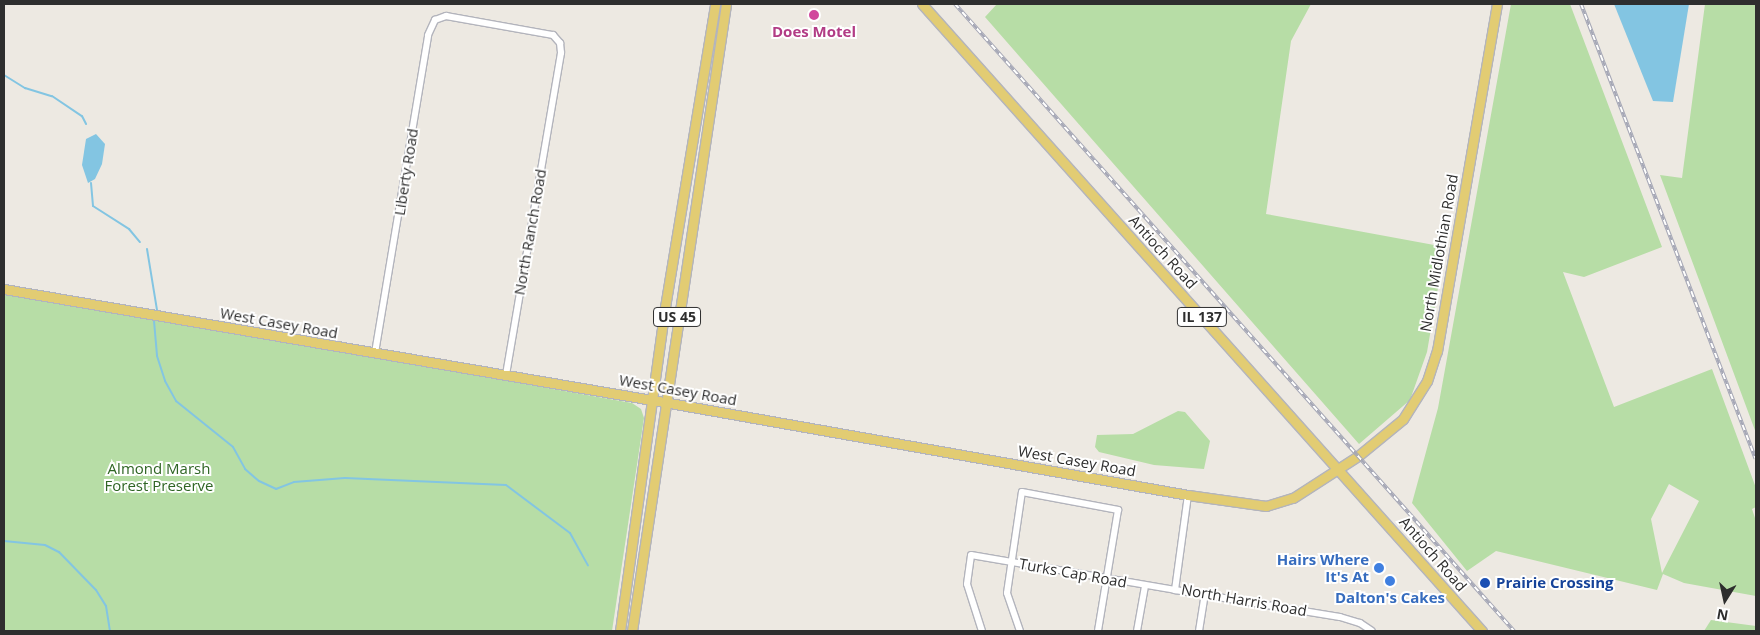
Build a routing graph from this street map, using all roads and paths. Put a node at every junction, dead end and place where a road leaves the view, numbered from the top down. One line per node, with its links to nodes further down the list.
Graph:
1 (715, 4): 9 (main road, US 45)
2 (726, 4): 10 (main road, US 45)
3 (922, 4): 11 (main road, Antioch Road / IL 137)
4 (1497, 4): 11 (main road, North Midlothian Road)
5 (462, 19): 7 (street, Liberty Road); 8 (street, North Ranch Road)
6 (4, 289): 7 (main road, West Casey Road)
7 (375, 353): 8 (main road, West Casey Road)
8 (506, 375): 9 (main road, West Casey Road)
9 (653, 400): 10 (main road, West Casey Road); 18 (main road, US 45)
10 (664, 402): 12 (main road, West Casey Road); 19 (main road, US 45)
11 (1339, 469): 12 (main road, West Casey Road); 26 (main road, Antioch Road / IL 137)
12 (1188, 495): 16 (street, North Harris Road)
13 (1011, 562): 14 (street, Turks Cap Road); 14 (street); 20 (street, Turks Cap Road); 21 (street)
14 (1107, 579): 15 (street, Turks Cap Road); 22 (street)
15 (1146, 586): 16 (street, Turks Cap Road); 23 (street)
16 (1174, 590): 17 (street, North Harris Road)
17 (1205, 594): 24 (street); 25 (street, North Harris Road)
18 (620, 631)
19 (632, 631)
20 (982, 631)
21 (1020, 631)
22 (1098, 631)
23 (1137, 631)
24 (1199, 631)
25 (1372, 631)
26 (1482, 631)

